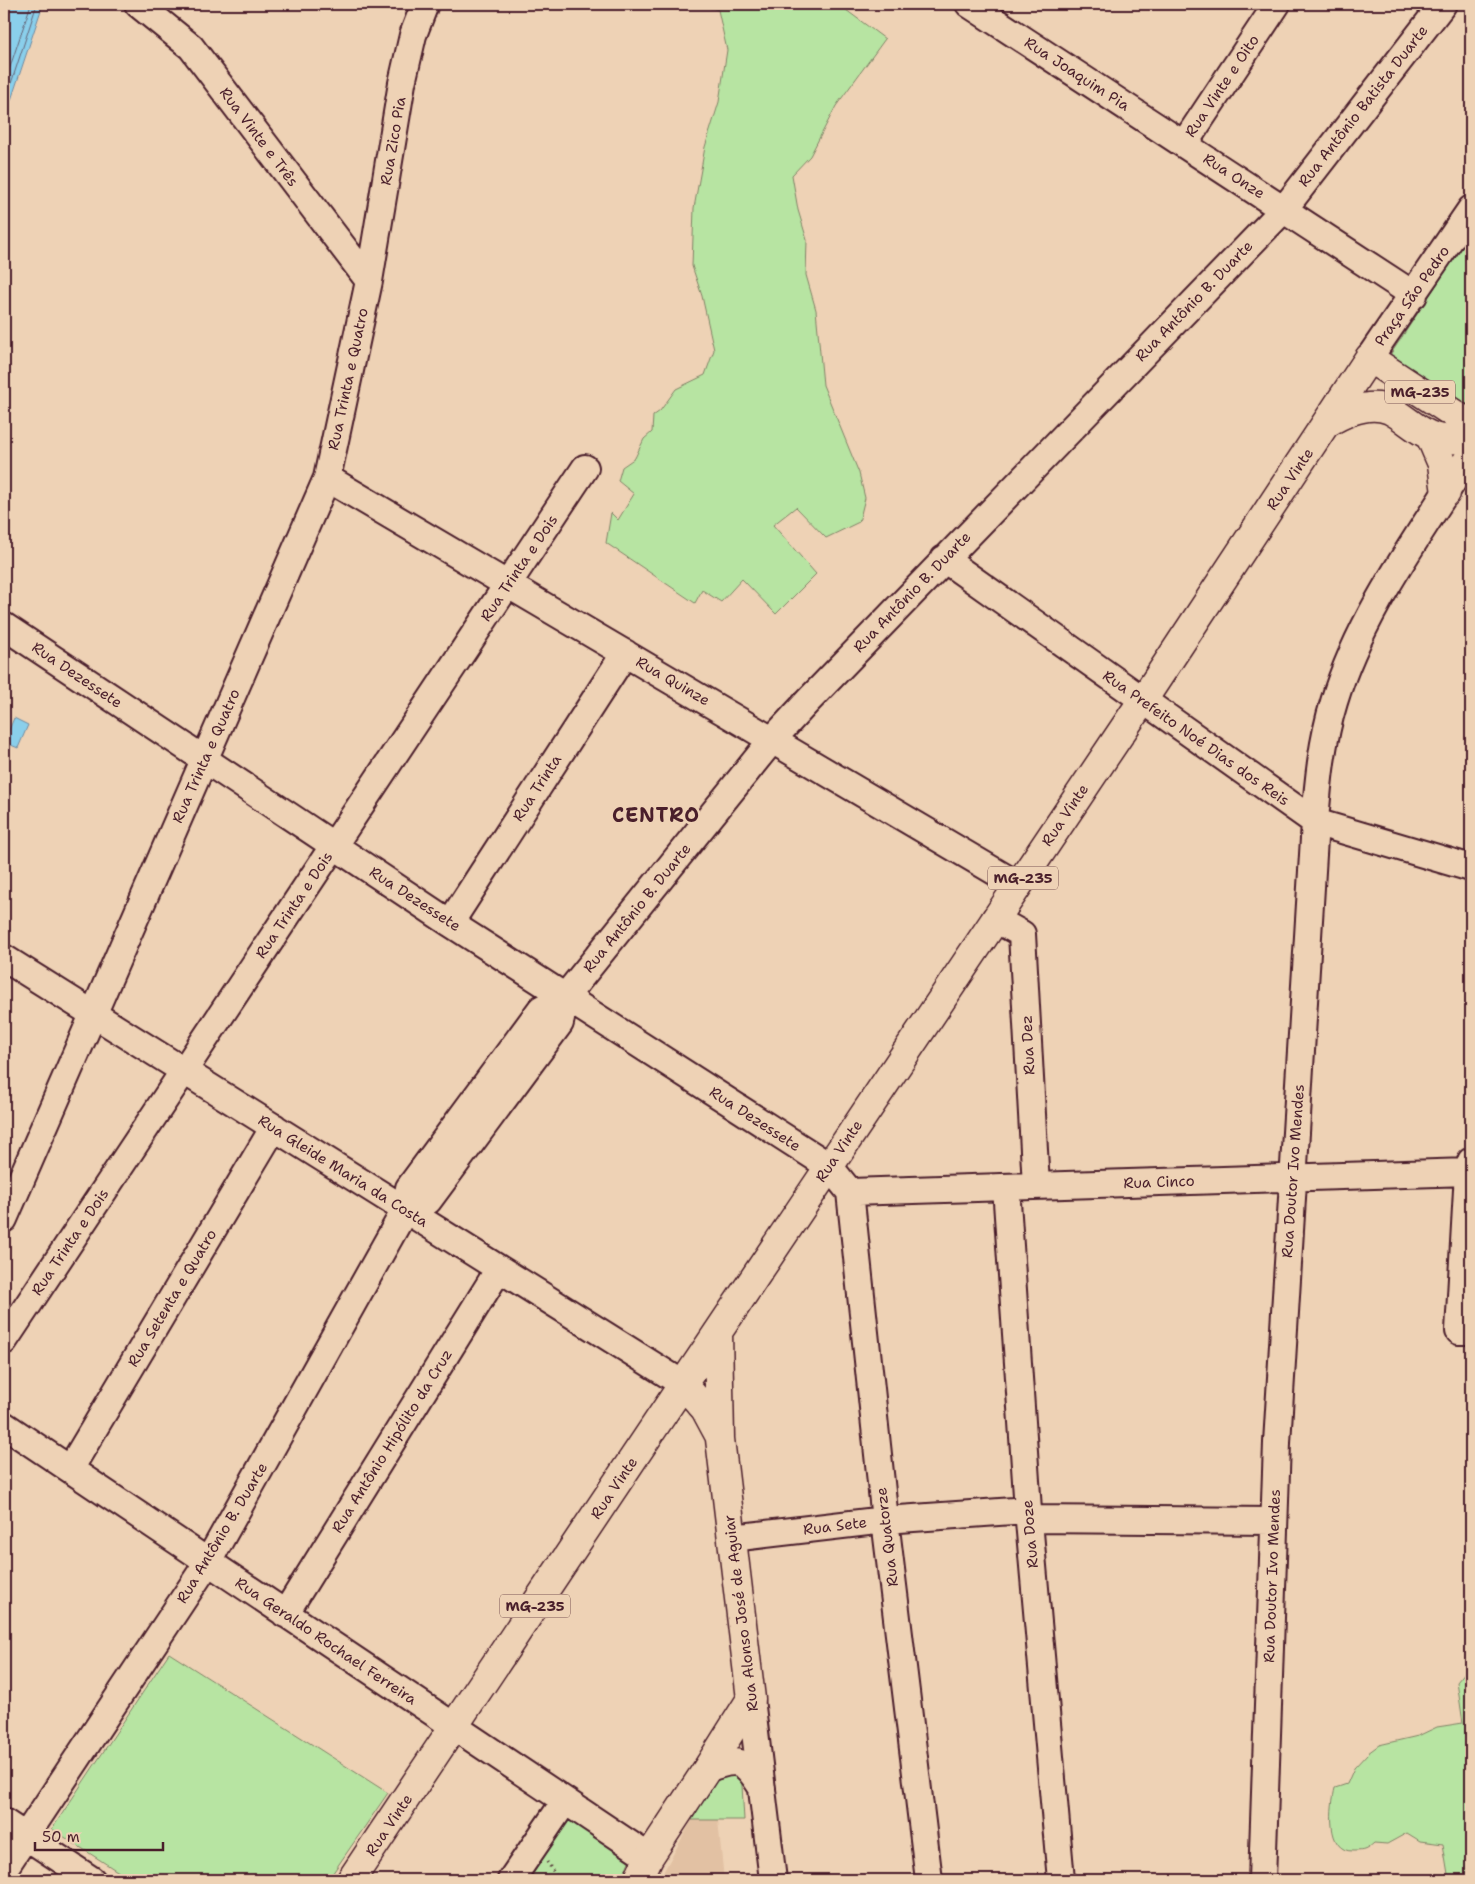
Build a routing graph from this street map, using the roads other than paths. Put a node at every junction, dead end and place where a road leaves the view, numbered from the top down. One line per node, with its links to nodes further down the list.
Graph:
1 (138, 4): 9 (street, Rua Vinte e Três)
2 (425, 4): 9 (street, Rua Zico Pia)
3 (969, 4): 6 (street, Rua Joaquim Pia)
4 (1277, 4): 6 (street, Rua Vinte e Oito)
5 (1443, 4): 7 (street, Rua Antônio Batista Duarte)
6 (1184, 144): 7 (street, Rua Onze)
7 (1284, 209): 10 (street, Rua Onze); 21 (street, Rua Antônio B. Duarte)
8 (1471, 209): 10 (street, Praça São Pedro)
9 (369, 281): 19 (street, Rua Trinta e Quatro)
10 (1414, 294): 11 (street, Praça São Pedro)
11 (1369, 358): 12 (main road, MG-235); 13 (main road, MG-235); 14 (main road)
12 (1426, 396): 14 (main road); 15 (main road, MG-235)
13 (1328, 423): 14 (main road, MG-235); 25 (main road, Rua Vinte / MG-235)
14 (1409, 423): 16 (main road, MG-235); 20 (main road)
15 (1471, 425)
16 (1471, 437)
17 (1471, 453): 20 (street, Rua Doutor Ivo Mendes)
18 (585, 468): 22 (street, Rua Trinta e Dois)
19 (327, 478): 22 (street, Rua Quinze); 27 (street, Rua Trinta e Quatro)
20 (1446, 493): 28 (street, Rua Doutor Ivo Mendes)
21 (944, 560): 25 (street, Rua Prefeito Noé Dias dos Reis); 26 (street, Rua Antônio B. Duarte)
22 (508, 584): 24 (street, Rua Quinze); 29 (street, Rua Trinta e Dois)
23 (4, 626): 27 (street, Rua Dezessete)
24 (625, 654): 26 (street, Rua Quinze); 33 (street, Rua Trinta)
25 (1143, 700): 28 (street, Rua Prefeito Noé Dias dos Reis); 31 (main road, Rua Vinte / MG-235)
26 (772, 740): 31 (street, Rua Quinze); 35 (street, Rua Antônio B. Duarte)
27 (204, 760): 29 (street, Rua Dezessete); 36 (street, Rua Trinta e Quatro)
28 (1315, 822): 30 (street, Rua Prefeito Noé Dias dos Reis); 41 (street, Rua Doutor Ivo Mendes)
29 (334, 846): 33 (street, Rua Dezessete); 37 (street, Rua Trinta e Dois)
30 (1471, 868)
31 (1018, 885): 32 (main road, Rua Vinte / MG-235)
32 (995, 919): 39 (main road, Rua Vinte / MG-235); 42 (street, Rua Dez)
33 (450, 923): 35 (street, Rua Dezessete)
34 (4, 958): 36 (street, Rua Gleide Maria da Costa)
35 (565, 997): 39 (street, Rua Dezessete); 45 (street, Rua Antônio B. Duarte)
36 (93, 1014): 37 (street, Rua Gleide Maria da Costa); 46 (street, Rua Trinta e Quatro)
37 (184, 1071): 38 (street, Rua Gleide Maria da Costa); 50 (street, Rua Trinta e Dois)
38 (274, 1127): 45 (street, Rua Gleide Maria da Costa); 54 (street, Rua Setenta e Quatro)
39 (829, 1166): 44 (street, Rua Dezessete); 49 (main road, Rua Vinte / MG-235)
40 (1470, 1167): 41 (street, Rua Cinco); 48 (street)
41 (1293, 1178): 42 (street, Rua Cinco); 57 (street, Rua Doutor Ivo Mendes)
42 (1036, 1186): 43 (street, Rua Cinco)
43 (1006, 1187): 44 (street, Rua Cinco); 55 (street, Rua Doze)
44 (850, 1192): 56 (street, Rua Quatorze)
45 (405, 1210): 47 (street, Rua Gleide Maria da Costa); 59 (street, Rua Antônio B. Duarte)
46 (4, 1219)
47 (499, 1269): 51 (street, Rua Gleide Maria da Costa); 60 (street, Rua Antônio Hipólito da Cruz)
48 (1465, 1331)
49 (718, 1332): 51 (main road, Rua Vinte / MG-235); 53 (main road)
50 (4, 1341)
51 (682, 1384): 53 (main road); 62 (main road, Rua Vinte / MG-235)
52 (4, 1425): 54 (street, Rua Geraldo Rochael Ferreira)
53 (720, 1439): 58 (main road, Rua Alonso José de Aguiar)
54 (70, 1470): 59 (street, Rua Geraldo Rochael Ferreira)
55 (1028, 1515): 56 (street, Rua Sete); 57 (street, Rua Sete); 75 (street, Rua Doze)
56 (885, 1520): 58 (street, Rua Sete); 74 (street, Rua Quatorze)
57 (1274, 1521): 76 (street, Rua Doutor Ivo Mendes)
58 (732, 1538): 61 (main road, Rua Alonso José de Aguiar)
59 (208, 1562): 60 (street, Rua Geraldo Rochael Ferreira); 67 (street, Rua Antônio B. Duarte)
60 (285, 1614): 62 (street, Rua Geraldo Rochael Ferreira)
61 (750, 1698): 63 (main road); 64 (street, Rua Alonso José de Aguiar)
62 (455, 1727): 65 (street, Rua Geraldo Rochael Ferreira); 71 (main road, Rua Vinte / MG-235)
63 (707, 1769): 64 (street, Rua Alonso José de Aguiar); 69 (main road)
64 (762, 1788): 73 (street, Rua Alonso José de Aguiar)
65 (565, 1801): 69 (street, Rua Geraldo Rochael Ferreira); 72 (street)
66 (4, 1822): 67 (street)
67 (25, 1836): 68 (street, Rua Antônio B. Duarte); 70 (street)
68 (4, 1869)
69 (643, 1869)
70 (92, 1880)
71 (351, 1880)
72 (511, 1880)
73 (773, 1880)
74 (929, 1880)
75 (1061, 1880)
76 (1262, 1880)

